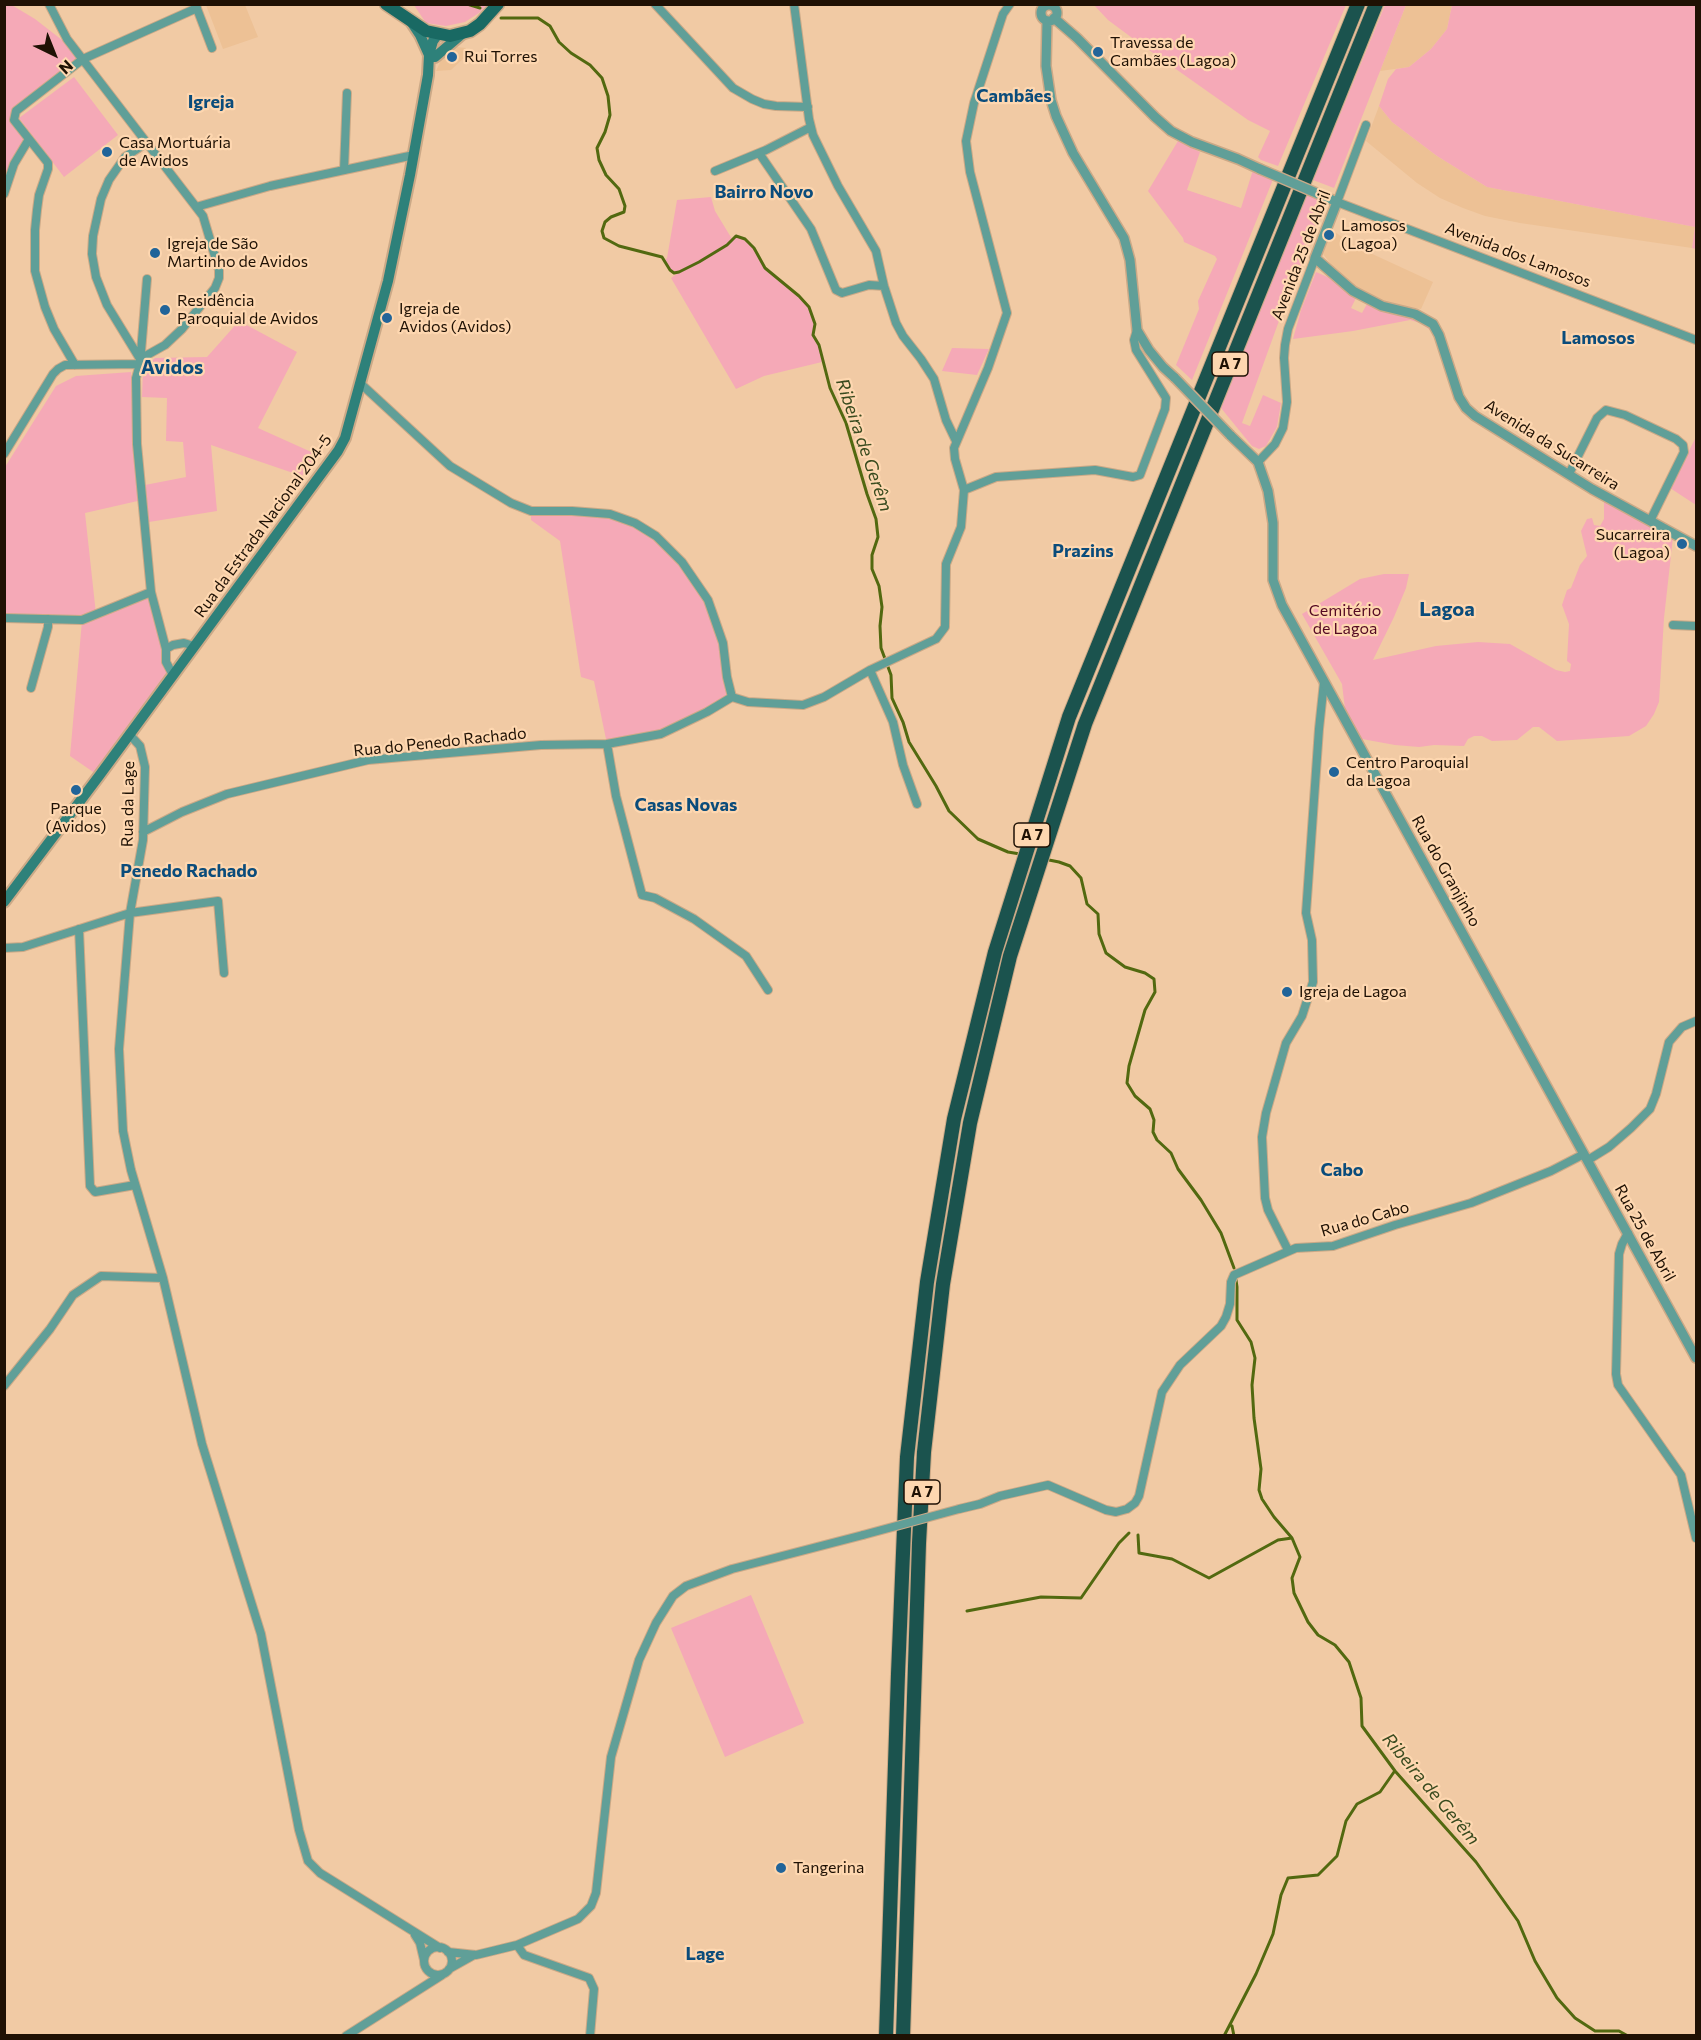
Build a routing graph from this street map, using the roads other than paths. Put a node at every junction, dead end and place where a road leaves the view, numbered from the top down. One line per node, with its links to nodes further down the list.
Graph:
1 (48, 4): 17 (street)
2 (386, 4): 12 (main road)
3 (498, 4): 14 (main road)
4 (656, 4): 19 (street)
5 (794, 4): 19 (street)
6 (1358, 4): 88 (highway, A 7)
7 (1376, 4): 89 (highway, A 7)
8 (1046, 5): 11 (street)
9 (196, 6): 15 (street); 17 (street)
10 (1005, 6): 39 (street)
11 (1051, 20): 29 (street, bridge); 34 (street)
12 (411, 22): 13 (main road); 16 (main road)
13 (438, 34): 14 (main road); 16 (main road)
14 (462, 34): 16 (main road)
15 (212, 48)
16 (432, 56): 25 (main road, Rua da Estrada Nacional 204-5)
17 (83, 59): 22 (street); 23 (street)
18 (347, 93): 26 (street)
19 (808, 107): 21 (street)
20 (1366, 125): 29 (street, Avenida 25 de Abril)
21 (811, 127): 24 (street); 33 (street)
22 (29, 139): 28 (street); 37 (street)
23 (146, 143): 30 (street); 36 (street)
24 (759, 153): 27 (street); 33 (street)
25 (414, 155): 26 (street); 38 (main road, Rua da Estrada Nacional 204-5)
26 (344, 170): 30 (street)
27 (715, 171)
28 (4, 194)
29 (1333, 200): 31 (street, Avenida 25 de Abril); 35 (street, Avenida dos Lamosos)
30 (196, 207): 36 (street)
31 (1315, 258): 41 (street, Avenida 25 de Abril); 42 (street, Avenida da Sucarreira)
32 (147, 279): 36 (street)
33 (884, 286): 39 (street)
34 (1137, 330): 41 (street, bridge); 43 (street)
35 (1696, 340)
36 (140, 361): 37 (street); 46 (street)
37 (75, 365): 40 (street)
38 (361, 384): 51 (main road, Rua da Estrada Nacional 204-5); 57 (street)
39 (956, 441): 43 (street)
40 (4, 454)
41 (1258, 462): 55 (street, Rua do Granjinho)
42 (1569, 474): 44 (street, Avenida da Sucarreira); 44 (street)
43 (964, 490): 53 (street)
44 (1651, 519): 45 (street, Avenida da Sucarreira)
45 (1696, 546)
46 (151, 592): 48 (street); 52 (street)
47 (4, 618): 48 (street)
48 (48, 619): 56 (street)
49 (1673, 625): 50 (street)
50 (1696, 626)
51 (194, 646): 52 (street); 54 (main road, Rua da Estrada Nacional 204-5)
52 (166, 649): 54 (street)
53 (870, 670): 57 (street); 60 (street)
54 (173, 675): 58 (main road, Rua da Estrada Nacional 204-5)
55 (1324, 682): 69 (street, Rua do Granjinho); 72 (street)
56 (31, 688)
57 (732, 697): 59 (street, Rua do Penedo Rachado)
58 (129, 734): 61 (street, Rua da Lage); 62 (main road, Rua da Estrada Nacional 204-5)
59 (607, 744): 61 (street, Rua do Penedo Rachado); 67 (street)
60 (917, 804)
61 (143, 832): 63 (street, Rua da Lage)
62 (4, 902)
63 (130, 913): 64 (street); 66 (street); 70 (street, Rua da Lage)
64 (79, 929): 65 (street); 70 (street)
65 (4, 948)
66 (224, 973)
67 (768, 990)
68 (1696, 1021): 69 (street, Rua do Cabo)
69 (1586, 1157): 71 (street, Rua 25 de Abril); 72 (street, Rua do Cabo)
70 (135, 1185): 73 (street, Rua da Lage)
71 (1628, 1233): 74 (street, Rua 25 de Abril); 76 (street)
72 (1288, 1250): 78 (street, Rua do Cabo, bridge)
73 (163, 1278): 75 (street); 77 (street, Rua da Lage)
74 (1696, 1358)
75 (4, 1386)
76 (1696, 1538)
77 (415, 1933): 79 (street, Rua da Lage); 82 (street)
78 (517, 1945): 81 (street); 87 (street)
79 (440, 1948): 80 (street); 82 (street)
80 (448, 1952): 81 (street); 83 (street)
81 (476, 1955): 83 (street)
82 (424, 1964): 84 (street); 85 (street)
83 (449, 1969): 84 (street)
84 (442, 1975): 85 (street)
85 (418, 1991): 86 (street)
86 (346, 2036)
87 (590, 2036)
88 (886, 2036)
89 (903, 2036)

